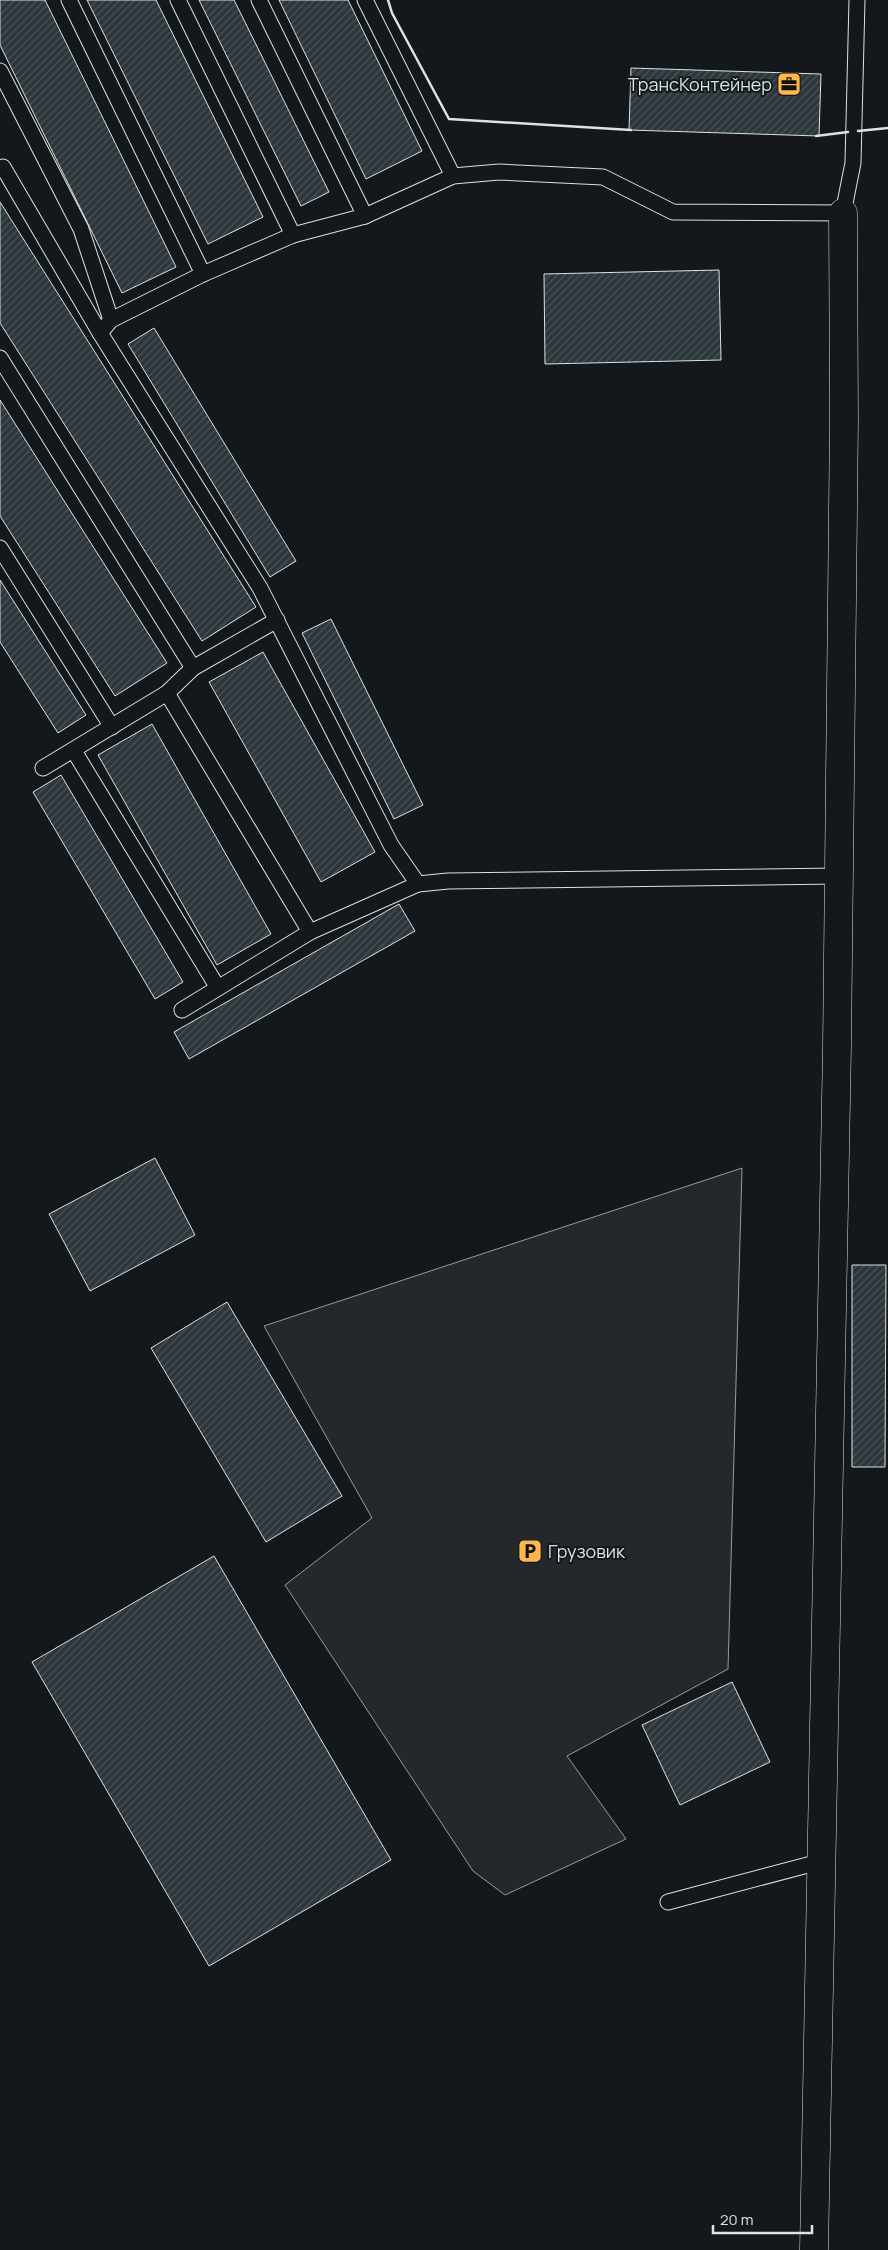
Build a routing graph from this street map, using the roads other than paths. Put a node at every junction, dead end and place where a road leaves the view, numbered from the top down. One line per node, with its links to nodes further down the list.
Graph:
1 (69, 0): 12 (lane)
2 (178, 0): 11 (lane)
3 (259, 0): 10 (lane)
4 (365, 0): 8 (lane)
5 (857, 0): 9 (lane)
6 (0, 71): 13 (lane)
7 (3, 167): 14 (lane)
8 (453, 176): 9 (lane); 10 (lane)
9 (844, 213): 23 (street)
10 (365, 216): 11 (lane)
11 (293, 236): 12 (lane)
12 (203, 274): 13 (lane)
13 (111, 320): 14 (lane)
14 (100, 333): 17 (lane)
15 (0, 358): 18 (lane)
16 (0, 548): 20 (lane)
17 (277, 620): 18 (lane); 24 (lane)
18 (193, 668): 19 (lane)
19 (167, 693): 20 (lane); 25 (lane)
20 (112, 727): 21 (lane)
21 (74, 751): 22 (lane); 26 (lane)
22 (43, 768)
23 (838, 876): 24 (lane); 28 (street)
24 (418, 884): 25 (lane)
25 (310, 932): 26 (lane)
26 (218, 988): 27 (lane)
27 (182, 1010)
28 (820, 1862): 29 (lane); 30 (street)
29 (668, 1902)
30 (814, 2250)

